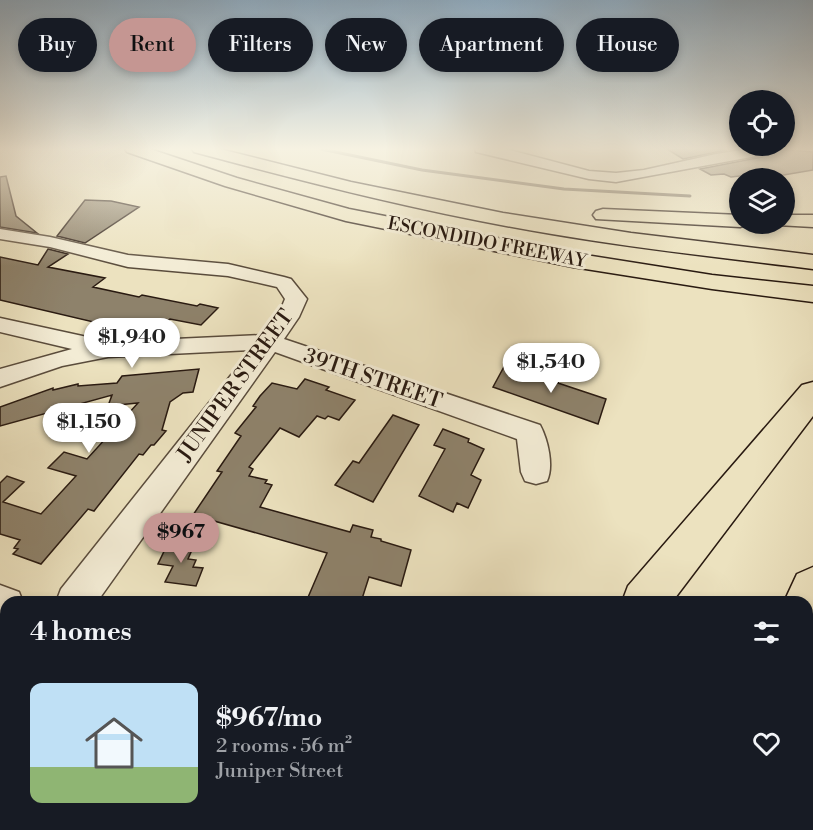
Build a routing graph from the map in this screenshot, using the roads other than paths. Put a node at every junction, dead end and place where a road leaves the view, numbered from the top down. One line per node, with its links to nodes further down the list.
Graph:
1 (251, 188): 9 (highway, ESCONDIDO FREEWAY)
2 (355, 188): 8 (highway, ESCONDIDO FREEWAY)
3 (388, 188): 4 (highway)
4 (729, 221)
5 (795, 221): 6 (highway)
6 (813, 221)
7 (0, 234): 11 (street, JUNIPER STREET)
8 (813, 262)
9 (813, 294)
10 (0, 325): 12 (street, 39TH STREET)
11 (270, 342): 12 (street, 39TH STREET); 15 (street, 39TH STREET); 16 (street, JUNIPER STREET)
12 (110, 350): 13 (street)
13 (0, 378)
14 (813, 393): 17 (highway)
15 (536, 472)
16 (86, 594)
17 (649, 596)

